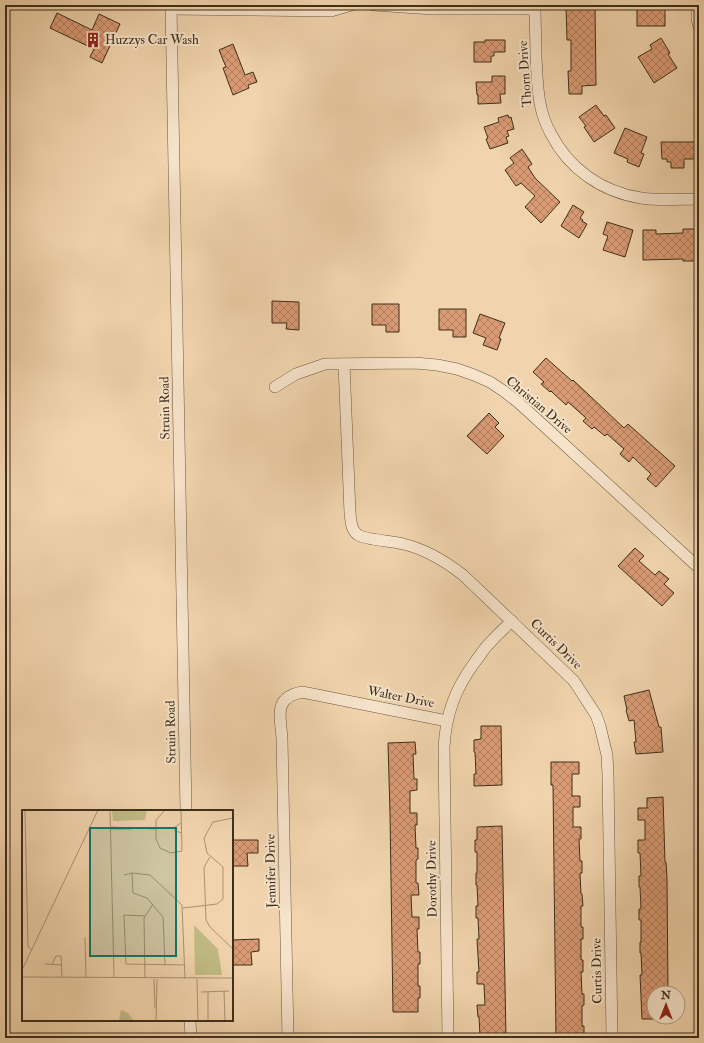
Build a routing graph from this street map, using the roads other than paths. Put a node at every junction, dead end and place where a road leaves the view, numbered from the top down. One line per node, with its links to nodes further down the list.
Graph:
1 (352, 5): 4 (street)
2 (374, 5): 5 (street)
3 (697, 5): 6 (street)
4 (171, 7): 14 (street, Struin Road)
5 (535, 7): 7 (street, Thorn Drive)
6 (699, 27)
7 (699, 199)
8 (344, 364): 9 (street, Christian Drive); 10 (street, Christian Drive); 11 (street, Curtis Drive)
9 (275, 386)
10 (699, 568)
11 (512, 621): 13 (street, Walter Drive); 19 (street, Curtis Drive)
12 (282, 704): 13 (street, Walter Drive); 17 (street, Jennifer Drive)
13 (447, 721): 18 (street, Dorothy Drive)
14 (186, 810)
15 (190, 1021): 16 (street)
16 (191, 1038)
17 (288, 1038)
18 (448, 1038)
19 (612, 1038)

